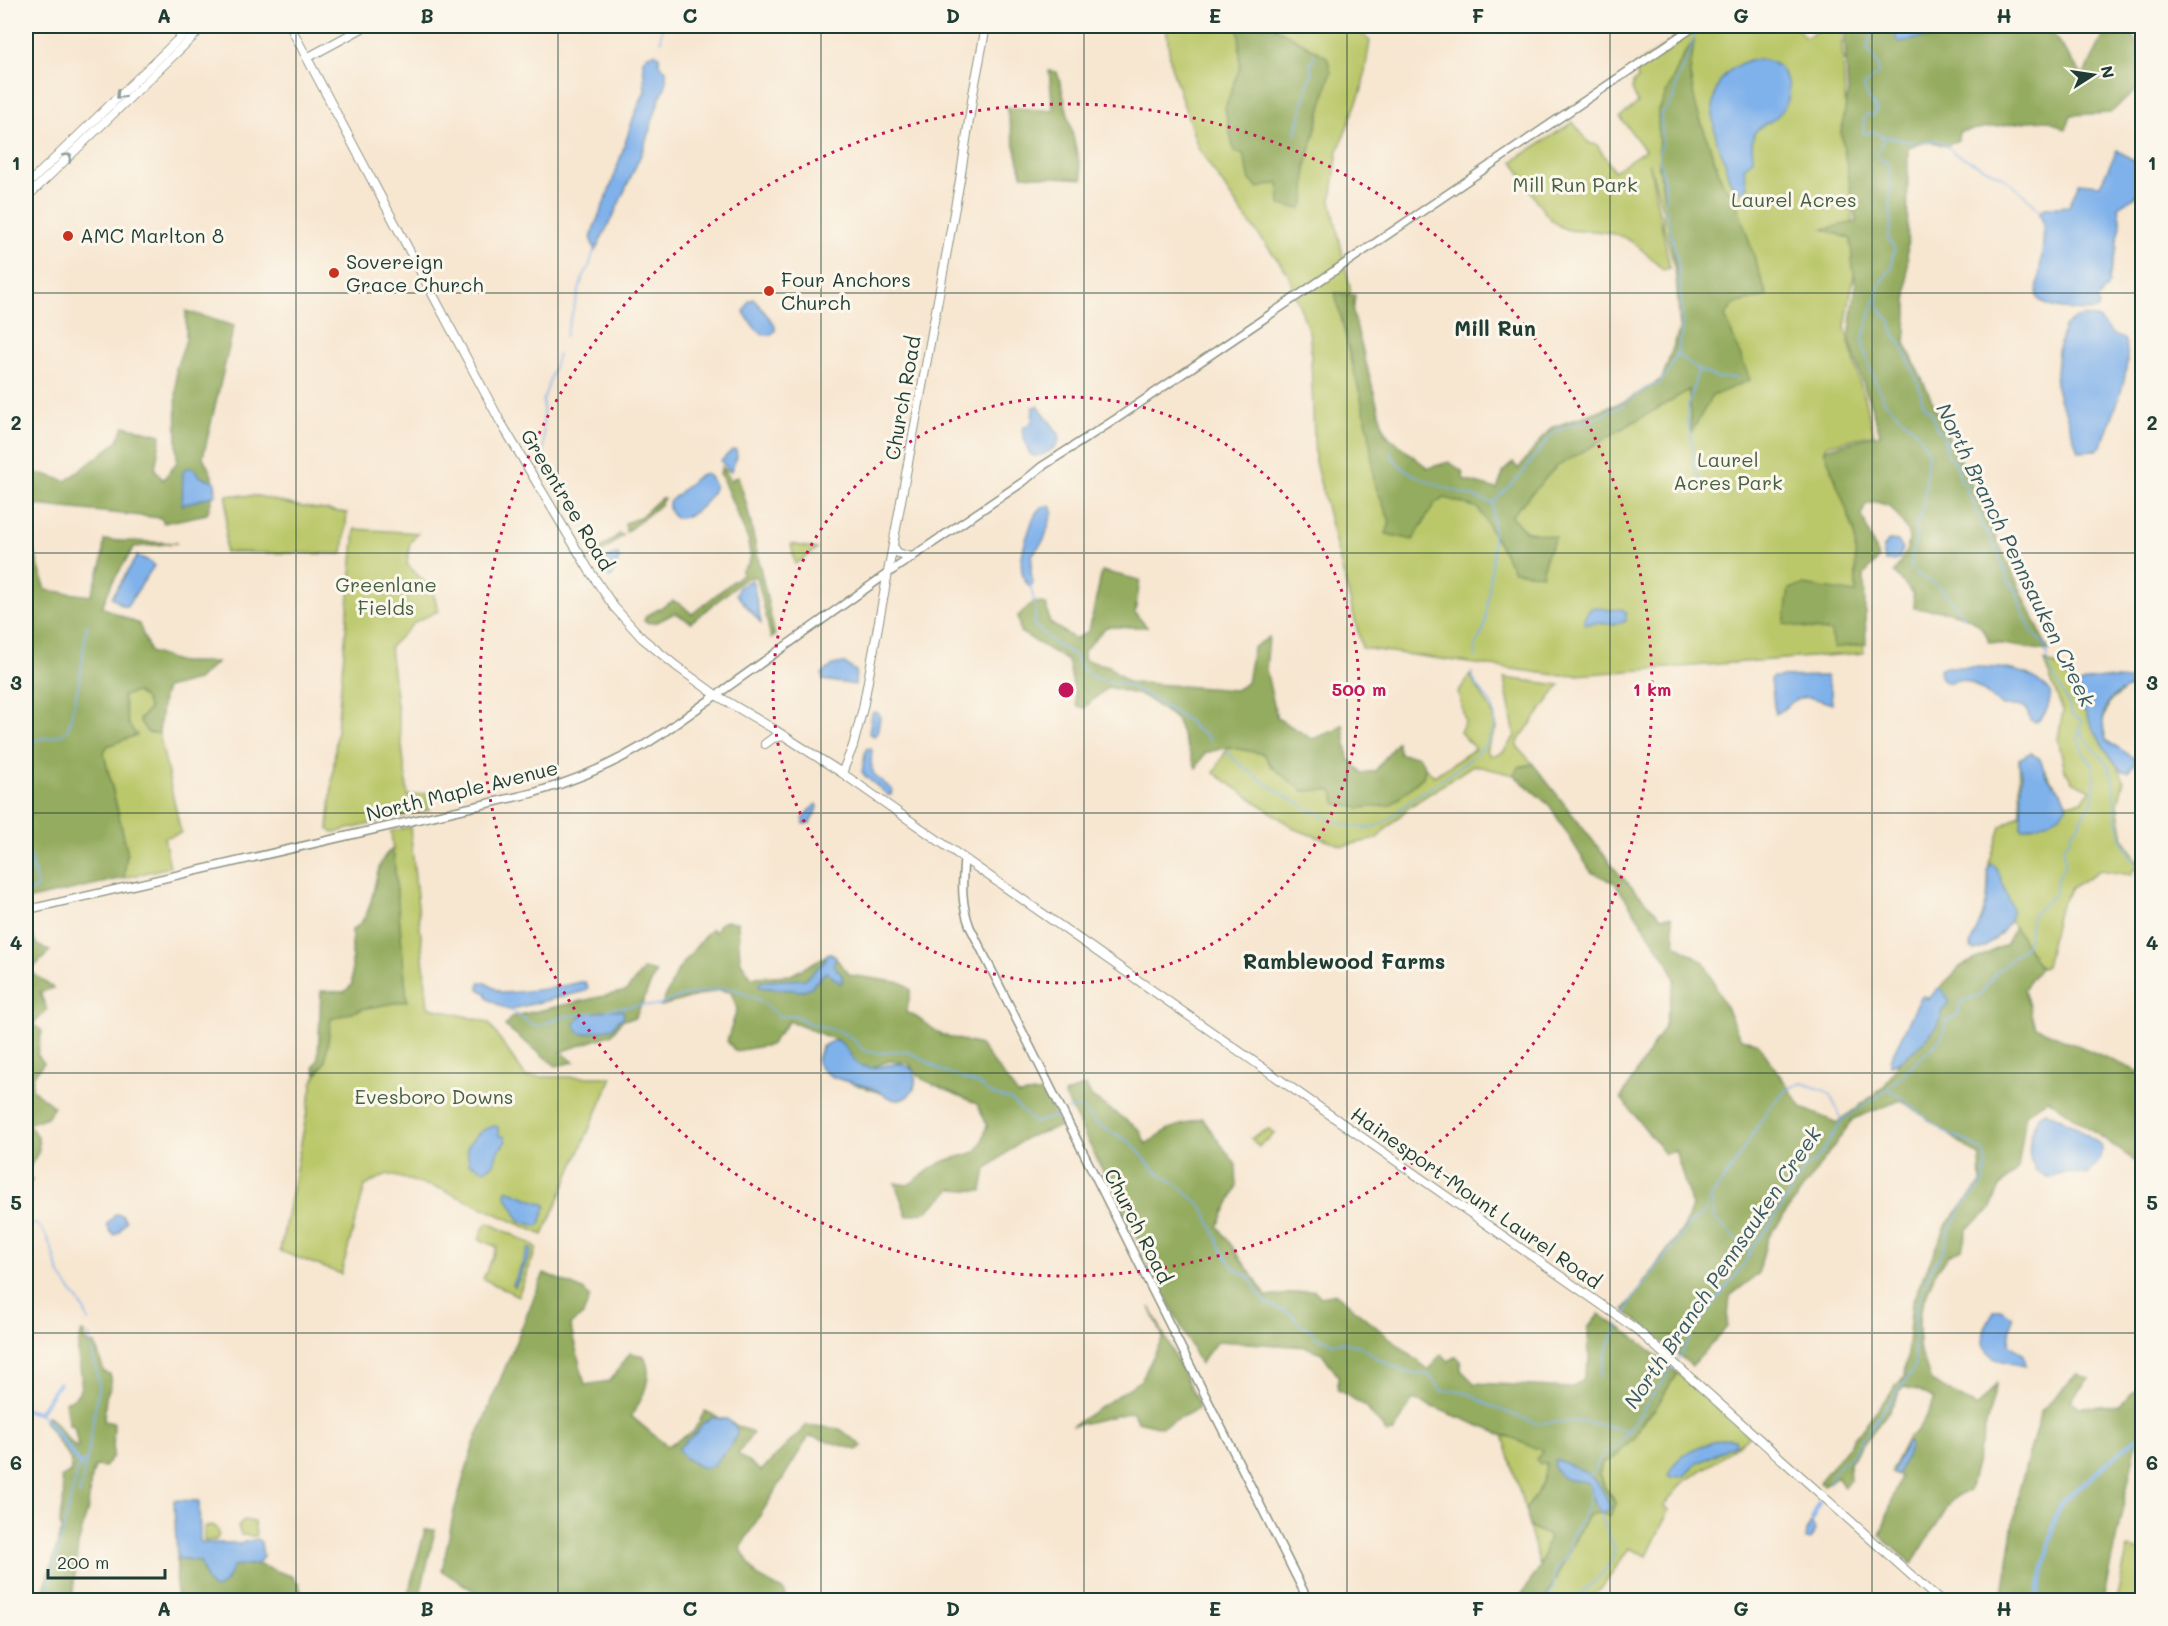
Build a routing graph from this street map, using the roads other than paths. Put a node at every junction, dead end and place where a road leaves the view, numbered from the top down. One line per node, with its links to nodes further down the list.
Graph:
1 (192, 26): 8 (main road, one-way to 8)
2 (204, 26): 9 (main road, one-way to 2)
3 (290, 26): 7 (main road, Greentree Road)
4 (366, 26): 7 (main road)
5 (986, 26): 10 (main road, Church Road)
6 (1695, 26): 11 (main road, North Maple Avenue)
7 (308, 58): 13 (main road, Greentree Road)
8 (26, 186)
9 (26, 198)
10 (893, 546): 11 (main road); 12 (main road, Church Road)
11 (912, 557): 12 (main road, North Maple Avenue)
12 (888, 573): 13 (main road, North Maple Avenue); 16 (main road, Church Road)
13 (716, 694): 14 (main road, Greentree Road); 18 (main road, North Maple Avenue)
14 (785, 736): 15 (main road); 16 (main road, Greentree Road)
15 (765, 744)
16 (842, 773): 17 (main road, Greentree Road)
17 (964, 859): 19 (main road, Church Road); 20 (main road, Hainesport-Mount Laurel Road)
18 (26, 910)
19 (1308, 1600)
20 (1939, 1600)

